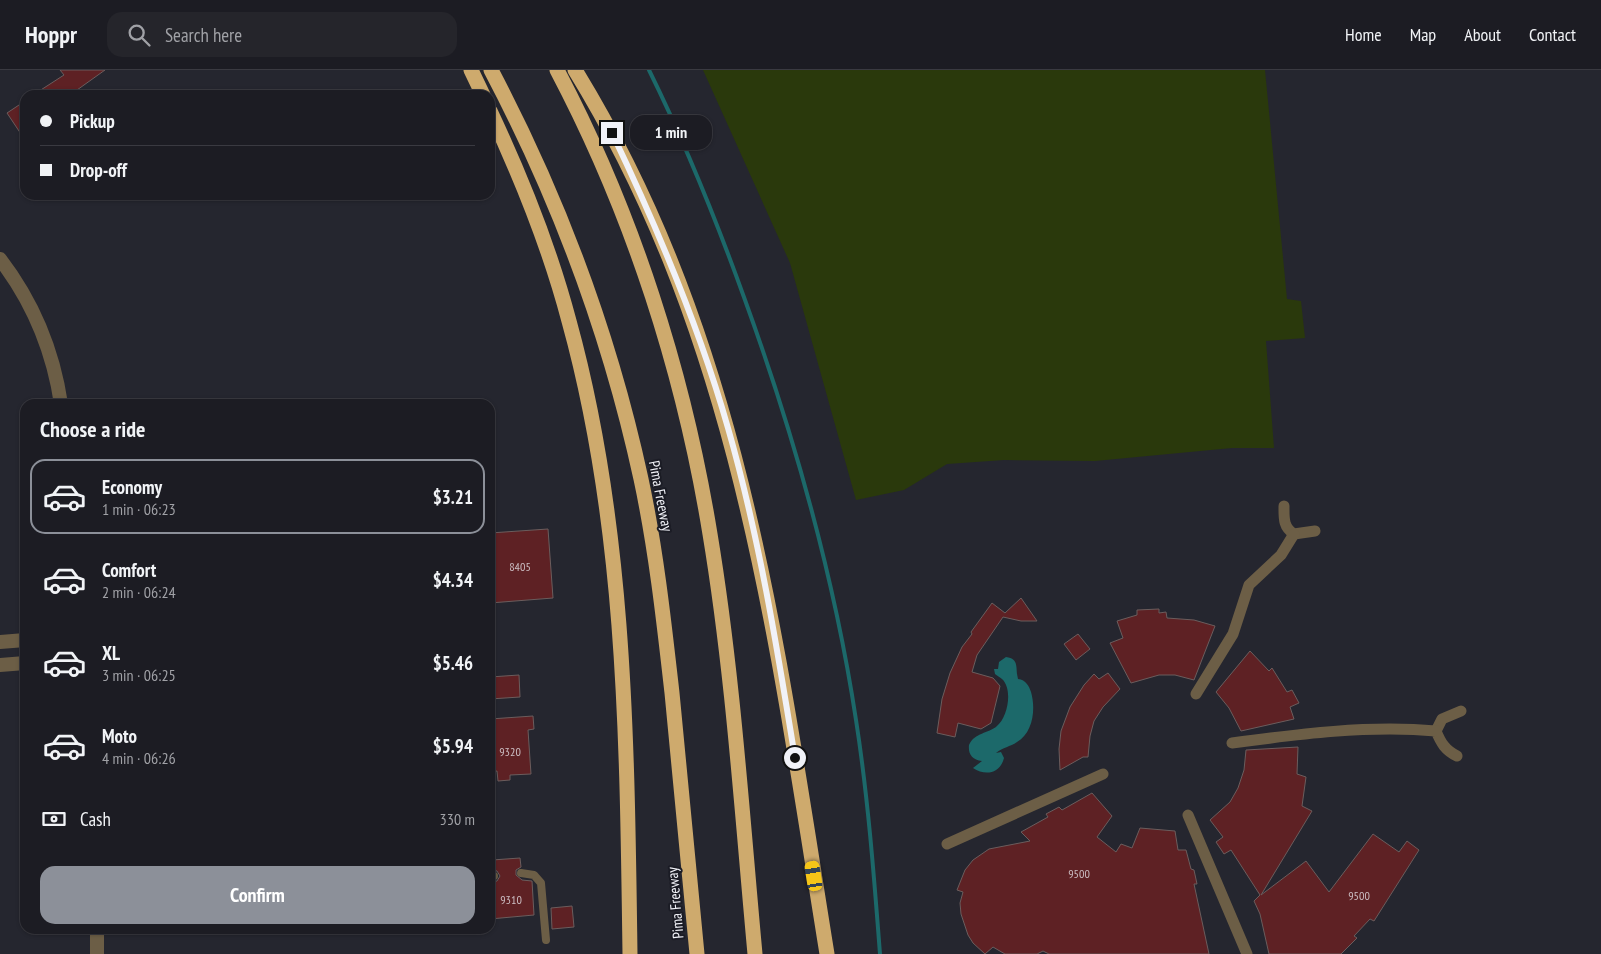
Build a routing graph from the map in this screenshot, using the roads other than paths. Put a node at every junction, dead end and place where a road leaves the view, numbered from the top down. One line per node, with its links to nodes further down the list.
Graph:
1 (471, 70): 5 (highway)
2 (491, 70): 29 (highway, Pima Freeway)
3 (557, 70): 30 (highway)
4 (575, 70): 31 (highway)
5 (481, 90)
6 (495, 122): 28 (highway)
7 (0, 259): 8 (street)
8 (60, 399)
9 (1284, 506): 11 (street)
10 (1315, 531): 11 (street)
11 (1294, 534): 16 (street)
12 (20, 640): 13 (street)
13 (0, 642)
14 (20, 663): 15 (street)
15 (0, 664)
16 (1196, 694)
17 (1461, 711): 18 (street)
18 (1436, 731): 19 (street); 20 (street)
19 (1232, 743)
20 (1457, 756)
21 (1103, 774): 23 (street)
22 (1188, 815): 32 (street)
23 (947, 844)
24 (522, 873): 26 (lane)
25 (97, 934): 27 (street)
26 (546, 940)
27 (98, 953)
28 (630, 954)
29 (697, 954)
30 (755, 954)
31 (827, 954)
32 (1247, 954)

